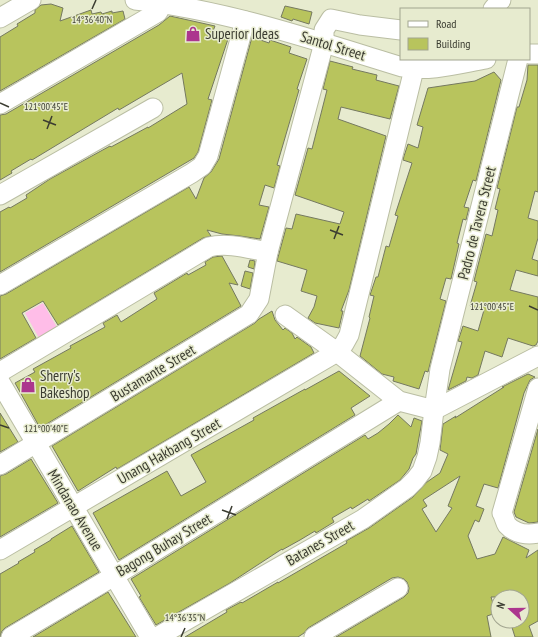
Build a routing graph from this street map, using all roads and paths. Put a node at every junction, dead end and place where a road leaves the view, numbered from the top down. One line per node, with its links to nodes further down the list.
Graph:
1 (31, 0): 7 (street)
2 (135, 0): 4 (street, Santol Street)
3 (501, 0): 6 (street)
4 (162, 3): 5 (street, Santol Street); 14 (street)
5 (222, 7): 8 (street, Santol Street)
6 (494, 8)
7 (0, 18)
8 (245, 21): 10 (street, Santol Street); 18 (street)
9 (400, 30): 10 (street)
10 (324, 42): 13 (street, Santol Street); 17 (street)
11 (480, 60): 13 (street, Santol Street)
12 (518, 60): 26 (street, Padro de Tavera Street)
13 (414, 69): 20 (street)
14 (0, 104)
15 (152, 108): 16 (street)
16 (0, 195)
17 (268, 252): 22 (street); 27 (street, Bustamante Street)
18 (0, 285)
19 (285, 315): 20 (street)
20 (338, 352): 25 (street); 29 (street, Unang Hakbang Street)
21 (538, 356): 26 (street)
22 (0, 372)
23 (0, 382): 27 (street, Mindanao Avenue)
24 (538, 388): 30 (street)
25 (399, 401): 26 (street); 32 (street, Bagong Buhay Street)
26 (434, 410): 36 (street, Batanes Street)
27 (36, 444): 28 (street, Bustamante Street); 29 (street, Mindanao Avenue)
28 (0, 465)
29 (73, 506): 31 (street, Unang Hakbang Street); 32 (street, Mindanao Avenue)
30 (538, 533)
31 (0, 550)
32 (114, 576): 34 (street, Bagong Buhay Street); 35 (street, Mindanao Avenue)
33 (398, 588): 37 (street)
34 (11, 637)
35 (150, 637)
36 (157, 637)
37 (314, 637)

